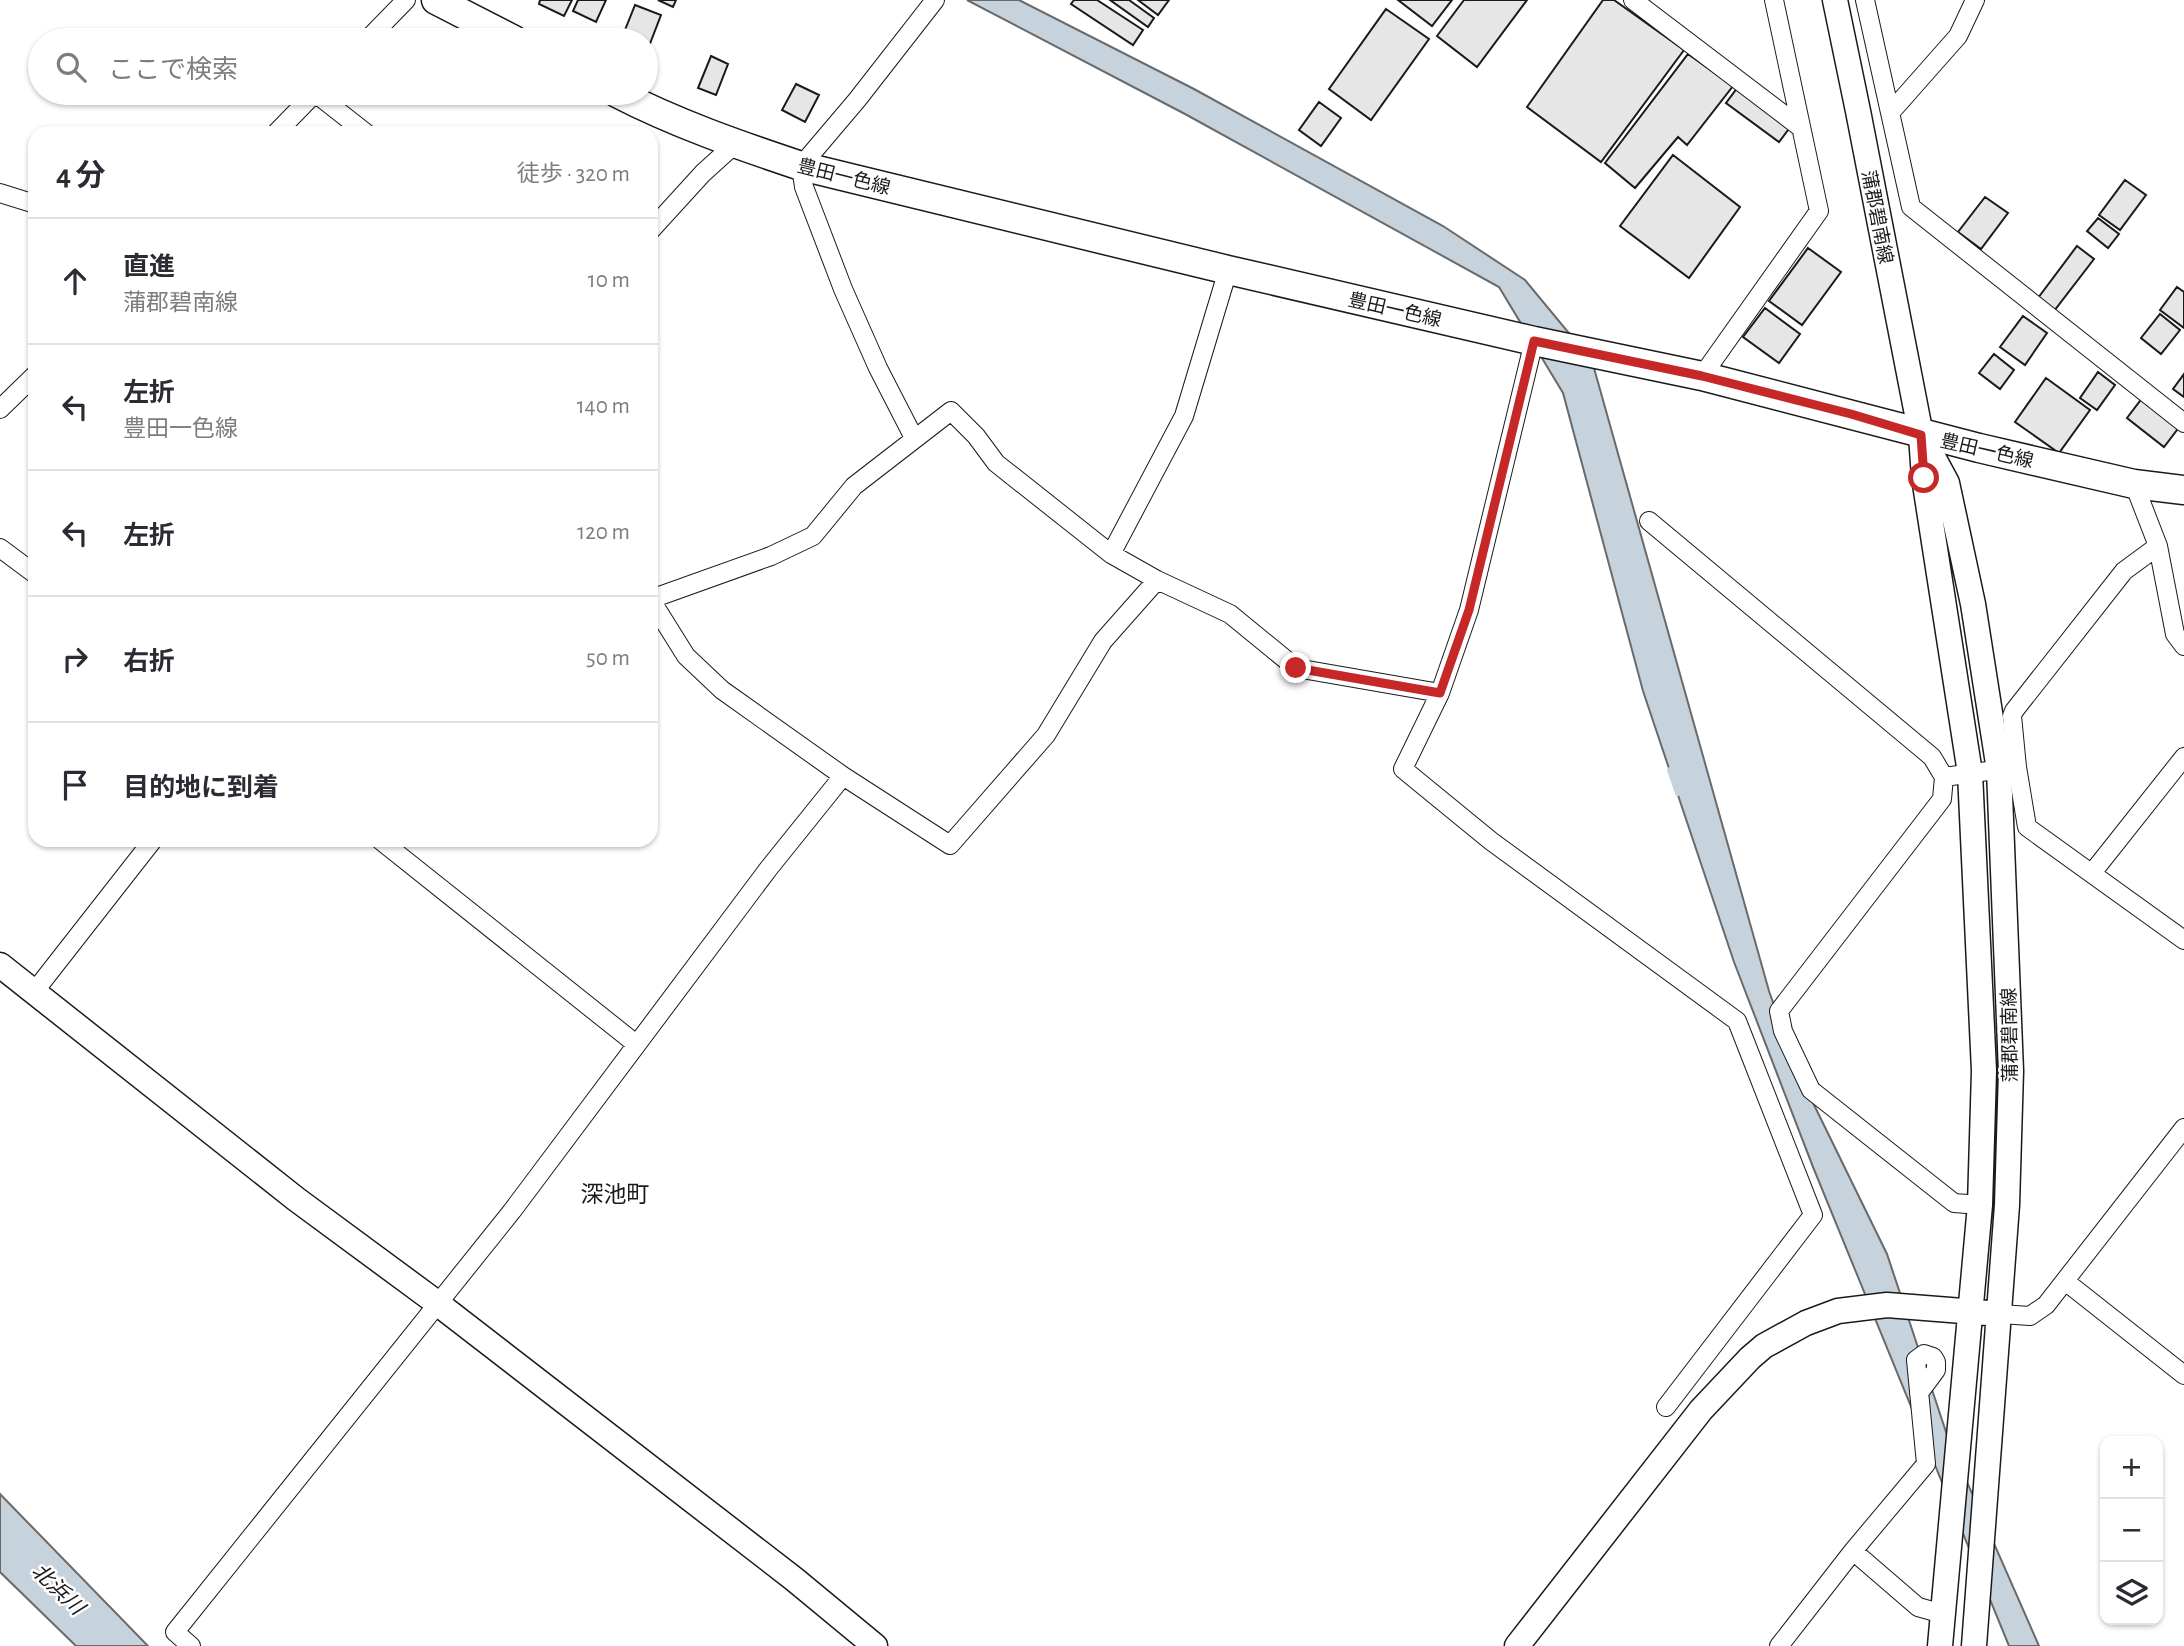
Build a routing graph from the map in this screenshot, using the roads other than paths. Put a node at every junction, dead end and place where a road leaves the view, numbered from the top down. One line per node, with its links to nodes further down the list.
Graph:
1 (406, 0): 9 (street)
2 (436, 0): 10 (main road)
3 (935, 0): 19 (street)
4 (1633, 0): 17 (street)
5 (1774, 0): 17 (street)
6 (1835, 0): 29 (main road, 蒲郡碧南線)
7 (1865, 0): 14 (street)
8 (1975, 0): 14 (street)
9 (379, 28)
10 (491, 28)
11 (303, 105): 15 (street)
12 (330, 105): 16 (street)
13 (640, 105): 18 (main road, 豊田一色線)
14 (1890, 113): 28 (street)
15 (283, 126)
16 (357, 126)
17 (1800, 127): 25 (street)
18 (735, 144): 19 (main road, 豊田一色線); 22 (street)
19 (801, 166): 23 (main road, 豊田一色線); 30 (street)
20 (0, 193): 21 (street)
21 (28, 202)
22 (658, 222)
23 (1228, 270): 24 (main road, 豊田一色線); 36 (street)
24 (1534, 341): 25 (main road, 豊田一色線); 42 (street)
25 (1702, 376): 29 (main road, 豊田一色線)
26 (28, 382): 27 (street)
27 (0, 409)
28 (2184, 423)
29 (1921, 435): 31 (main road, 豊田一色線); 44 (main road, 蒲郡碧南線); 45 (main road, 蒲郡碧南線)
30 (914, 438): 36 (street); 39 (street)
31 (2134, 484): 32 (main road, 豊田一色線); 34 (street)
32 (2184, 490)
33 (1649, 521): 47 (street)
34 (2158, 546): 41 (street); 44 (street)
35 (0, 548): 37 (street)
36 (1111, 554): 38 (street)
37 (28, 569)
38 (1157, 580): 42 (street); 46 (street)
39 (658, 597)
40 (658, 611): 46 (street)
41 (2184, 646)
42 (1440, 693): 63 (street)
43 (2184, 757): 50 (street)
44 (2008, 769): 45 (street); 50 (street); 60 (main road, 蒲郡碧南線)
45 (1970, 773): 47 (street); 56 (main road, 蒲郡碧南線)
46 (844, 776): 54 (street)
47 (1944, 777): 56 (street)
48 (148, 847): 53 (street)
49 (389, 847): 54 (street)
50 (2092, 873): 51 (street)
51 (2184, 940)
52 (0, 965): 53 (main road)
53 (34, 992): 58 (main road)
54 (636, 1044): 58 (street)
55 (2184, 1128): 57 (street)
56 (1980, 1205): 59 (main road, 蒲郡碧南線)
57 (2065, 1281): 60 (street); 61 (street)
58 (437, 1303): 67 (street); 68 (main road)
59 (1971, 1311): 60 (main road); 65 (main road, 蒲郡碧南線); 69 (main road)
60 (2000, 1314): 66 (main road, 蒲郡碧南線)
61 (2184, 1375)
62 (1919, 1393): 64 (street)
63 (1667, 1407)
64 (1853, 1551): 65 (street); 70 (street)
65 (1943, 1614): 71 (main road, 蒲郡碧南線)
66 (1978, 1643)
67 (191, 1646)
68 (875, 1646)
69 (1517, 1646)
70 (1779, 1646)
71 (1940, 1646)

